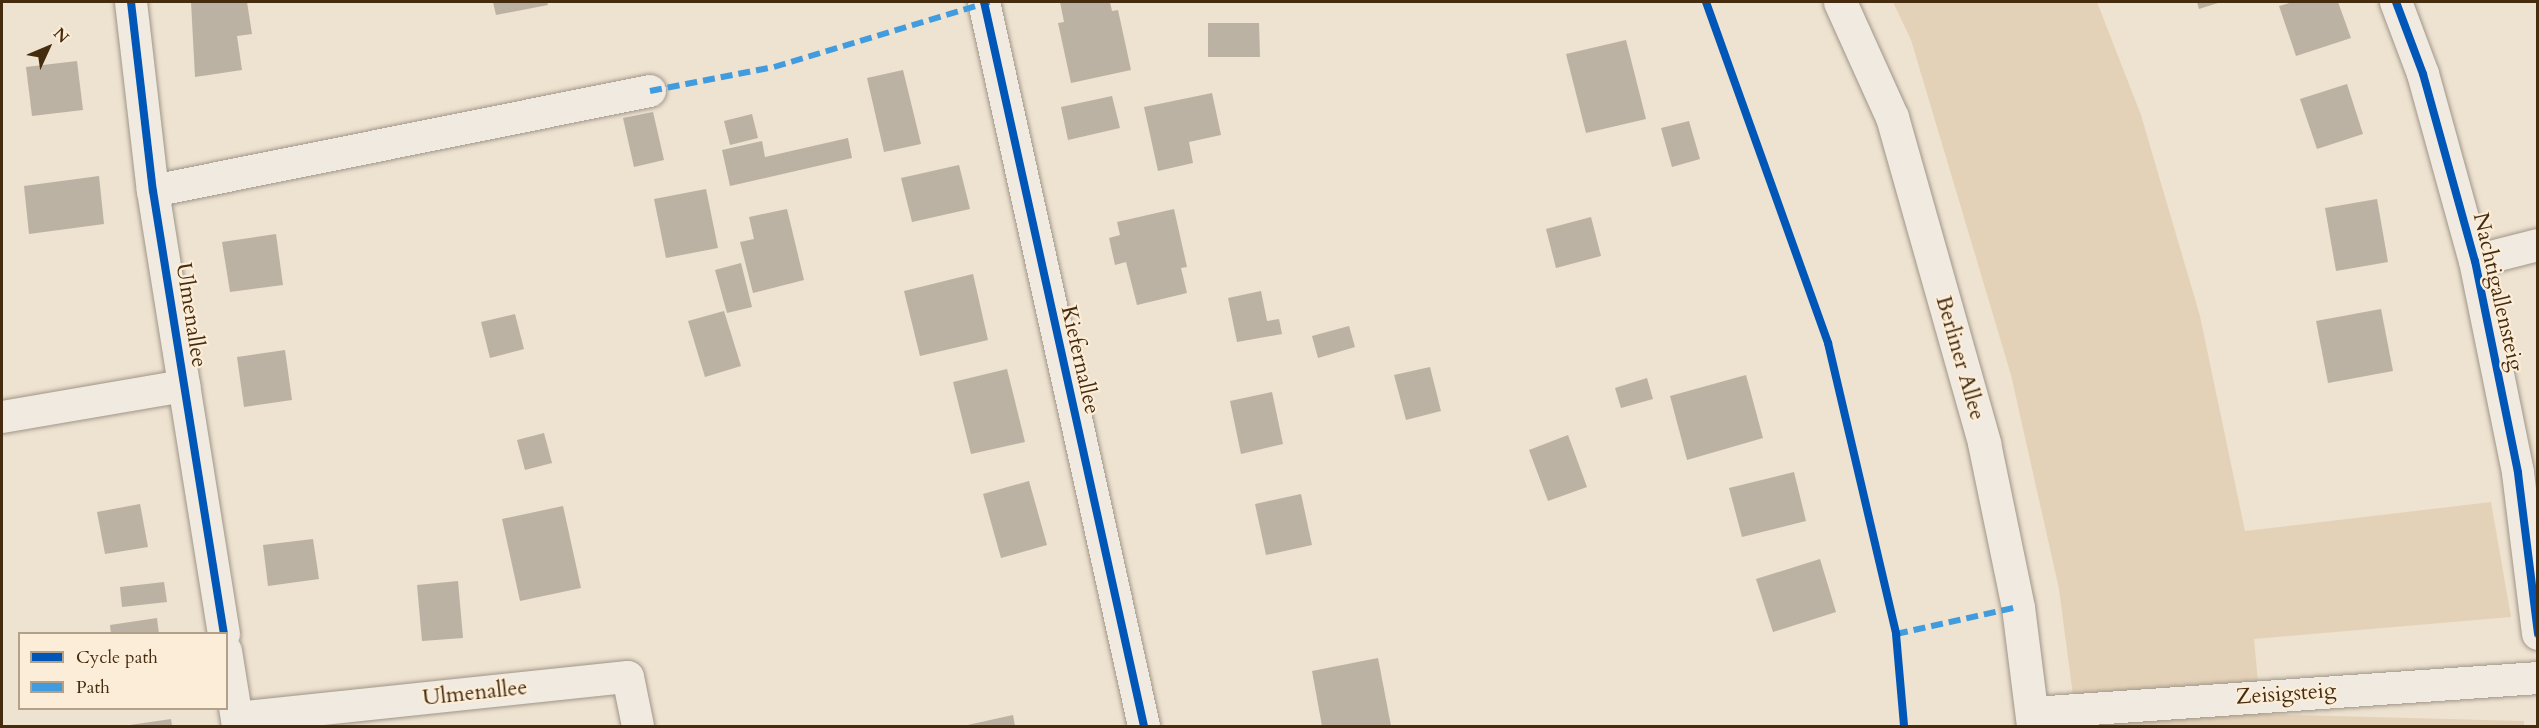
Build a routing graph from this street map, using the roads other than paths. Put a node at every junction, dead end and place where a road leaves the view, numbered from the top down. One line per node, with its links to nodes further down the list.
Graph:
1 (131, 2): 6 (street, Ulmenallee)
2 (984, 2): 18 (street, Kiefernallee)
3 (1840, 2): 15 (main road, Berliner Allee)
4 (2396, 2): 8 (street, Nachtigallensteig)
5 (650, 91): 6 (street)
6 (153, 190): 9 (street, Ulmenallee)
7 (2538, 245): 8 (street)
8 (2475, 261): 12 (street, Nachtigallensteig)
9 (184, 386): 10 (street, Ulmenallee); 11 (street, Ulmenallee)
10 (2, 417)
11 (224, 632)
12 (2538, 634)
13 (228, 663): 16 (street, Ulmenallee)
14 (2538, 678): 15 (street, Zeisigsteig)
15 (2033, 720)
16 (238, 722): 17 (street, Ulmenallee)
17 (638, 726)
18 (1144, 726)

